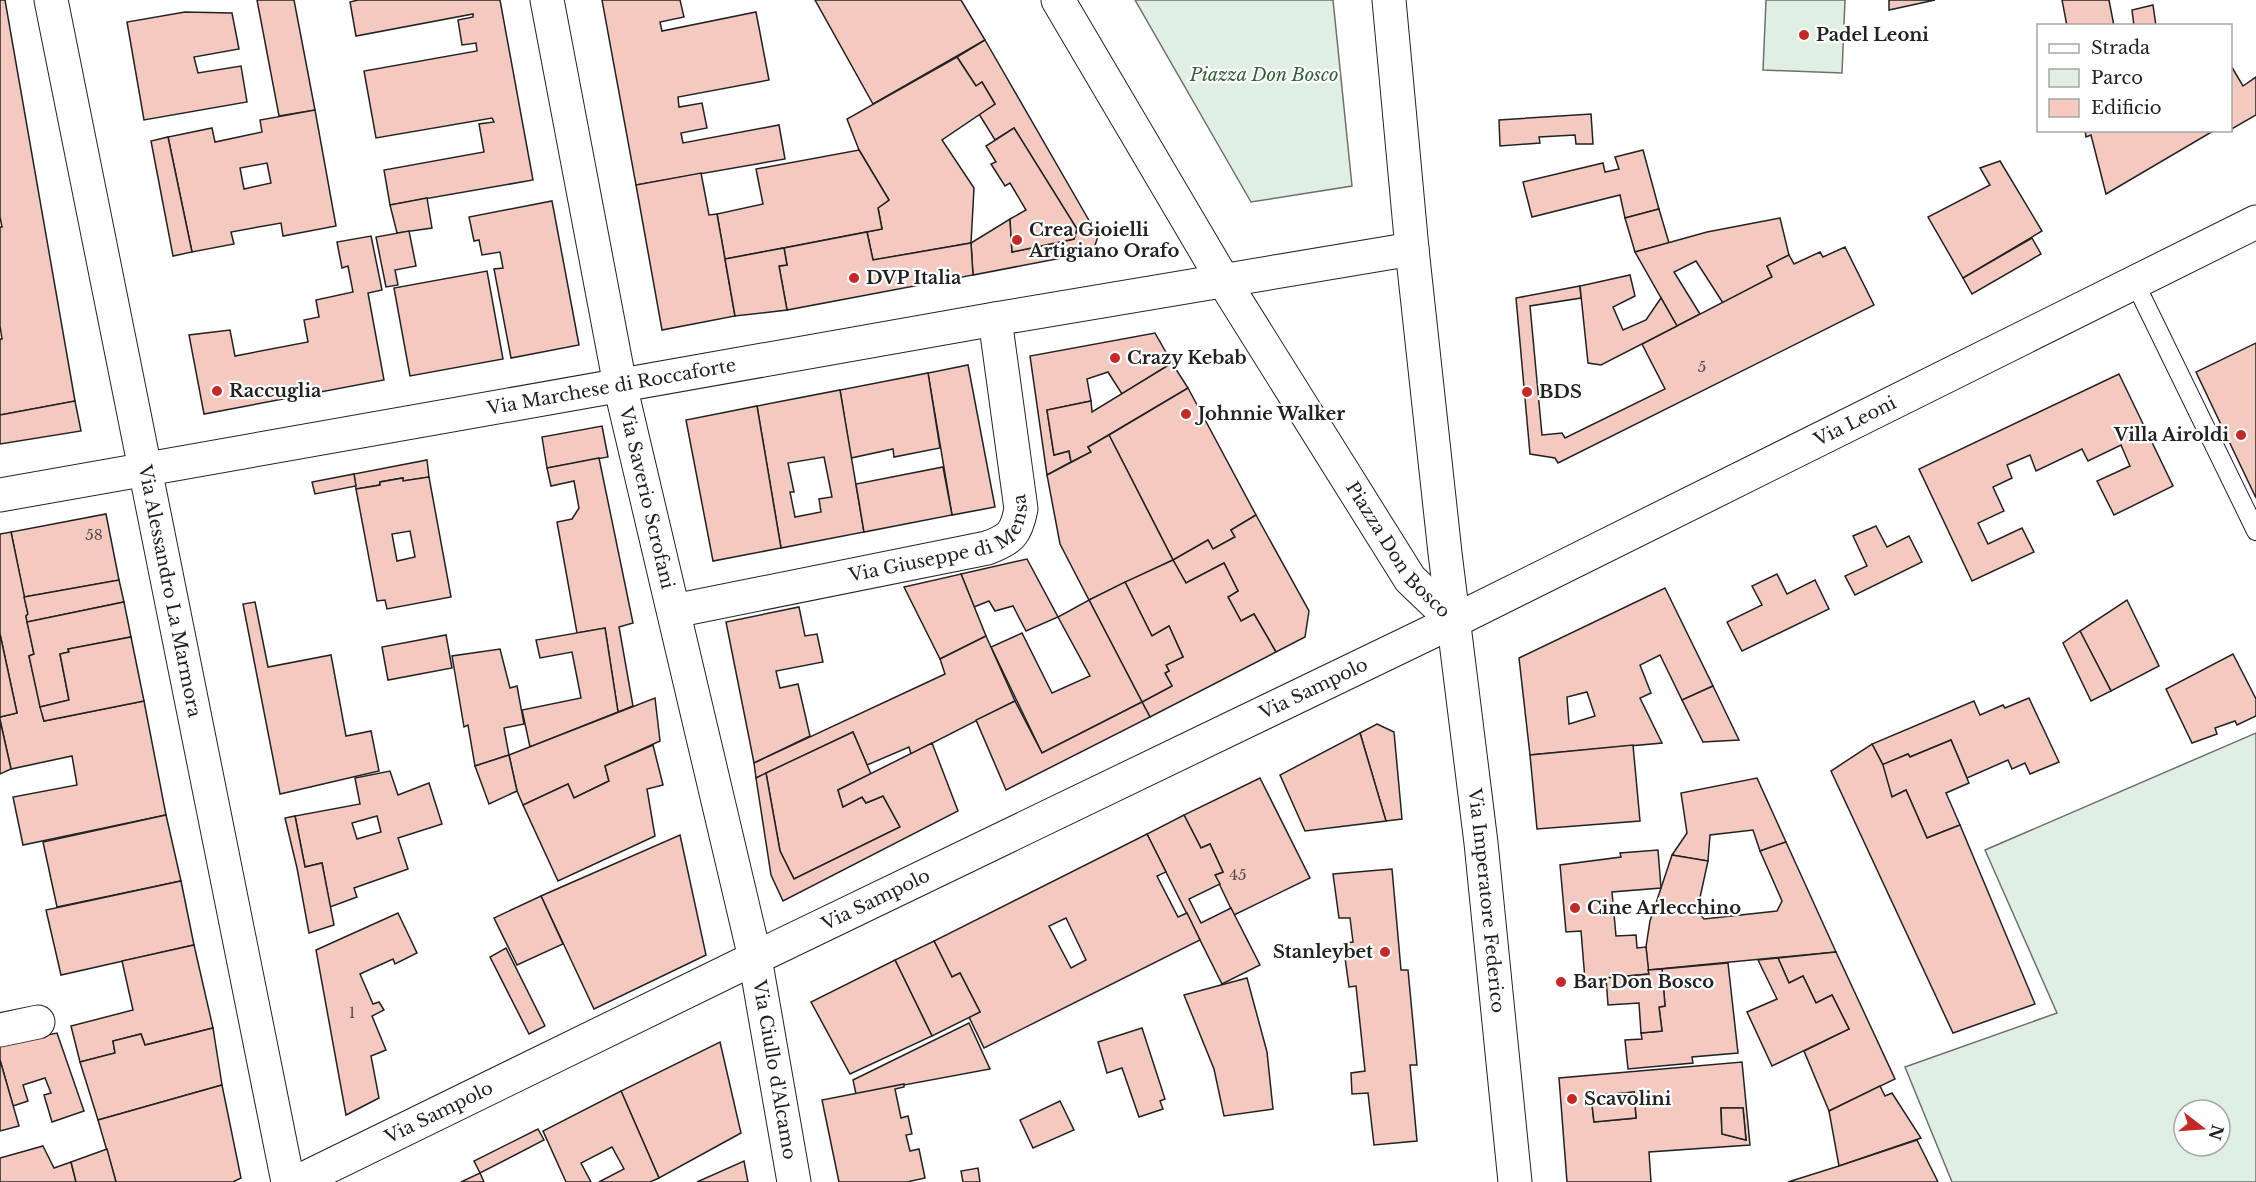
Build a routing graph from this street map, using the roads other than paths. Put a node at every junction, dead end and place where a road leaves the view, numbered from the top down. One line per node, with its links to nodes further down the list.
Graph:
1 (51, 0): 11 (street, Via Alessandro La Marmora)
2 (547, 0): 10 (street, Via Saverio Scrofani)
3 (1058, 0): 7 (street, Piazza Don Bosco)
4 (1389, 0): 6 (street, Piazza Don Bosco)
5 (2256, 222): 8 (street, Via Leoni)
6 (1413, 249): 7 (street); 15 (street, Piazza Don Bosco)
7 (1223, 280): 9 (street, Via Marchese di Roccaforte); 15 (street, Piazza Don Bosco)
8 (2134, 283): 13 (lane); 15 (street, Via Leoni)
9 (995, 319): 10 (street, Via Marchese di Roccaforte); 14 (street, Via Giuseppe di Mensa)
10 (621, 385): 11 (street, Via Marchese di Roccaforte); 14 (street, Via Saverio Scrofani)
11 (145, 470): 12 (street, Via Marchese di Roccaforte); 19 (street, Via Alessandro La Marmora)
12 (0, 495)
13 (2256, 531)
14 (674, 611): 16 (street, Via Saverio Scrofani)
15 (1454, 621): 16 (street, Via Sampolo); 22 (street, Via Imperatore Federico)
16 (755, 958): 20 (street, Via Sampolo); 21 (street, Via Ciullo d'Alcamo)
17 (38, 1022): 18 (street)
18 (0, 1030)
19 (288, 1182)
20 (297, 1182)
21 (794, 1182)
22 (1515, 1182)

